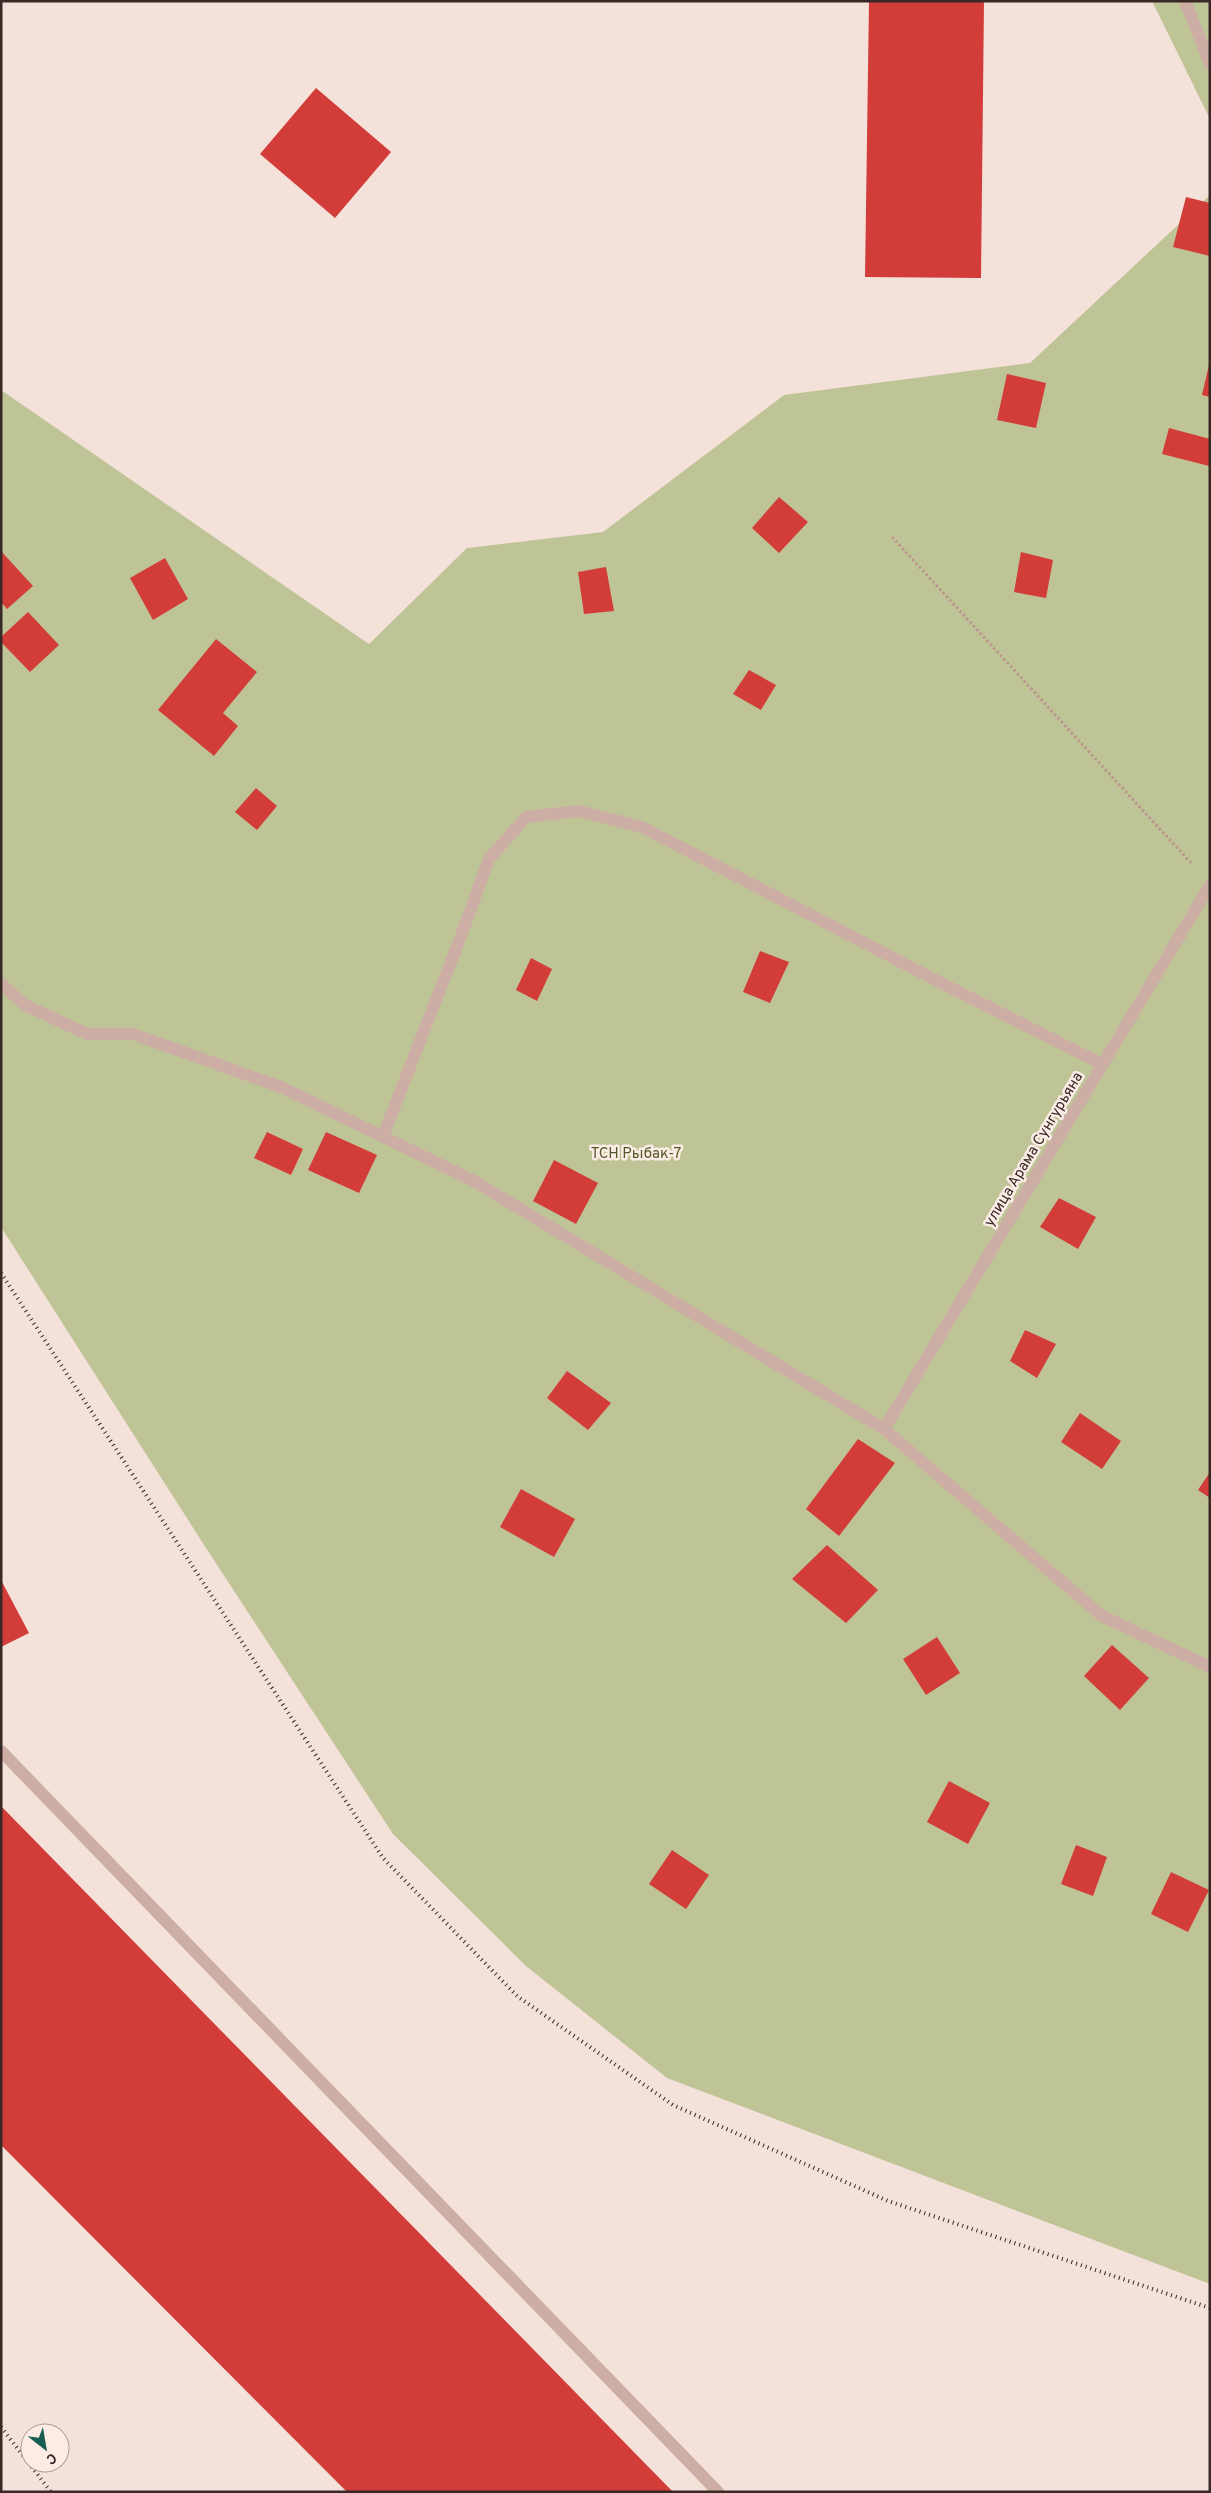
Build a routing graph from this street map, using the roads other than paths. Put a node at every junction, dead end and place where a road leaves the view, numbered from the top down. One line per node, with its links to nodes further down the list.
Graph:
1 (1185, 1): 2 (lane)
2 (1210, 64)
3 (1210, 884): 5 (lane, улица Арама Сунгурьяна)
4 (1, 984): 6 (lane)
5 (1102, 1064): 6 (lane); 7 (lane, улица Арама Сунгурьяна)
6 (382, 1136): 7 (lane)
7 (884, 1429): 8 (lane)
8 (1210, 1667)
9 (1, 1751): 10 (lane)
10 (718, 2492)

